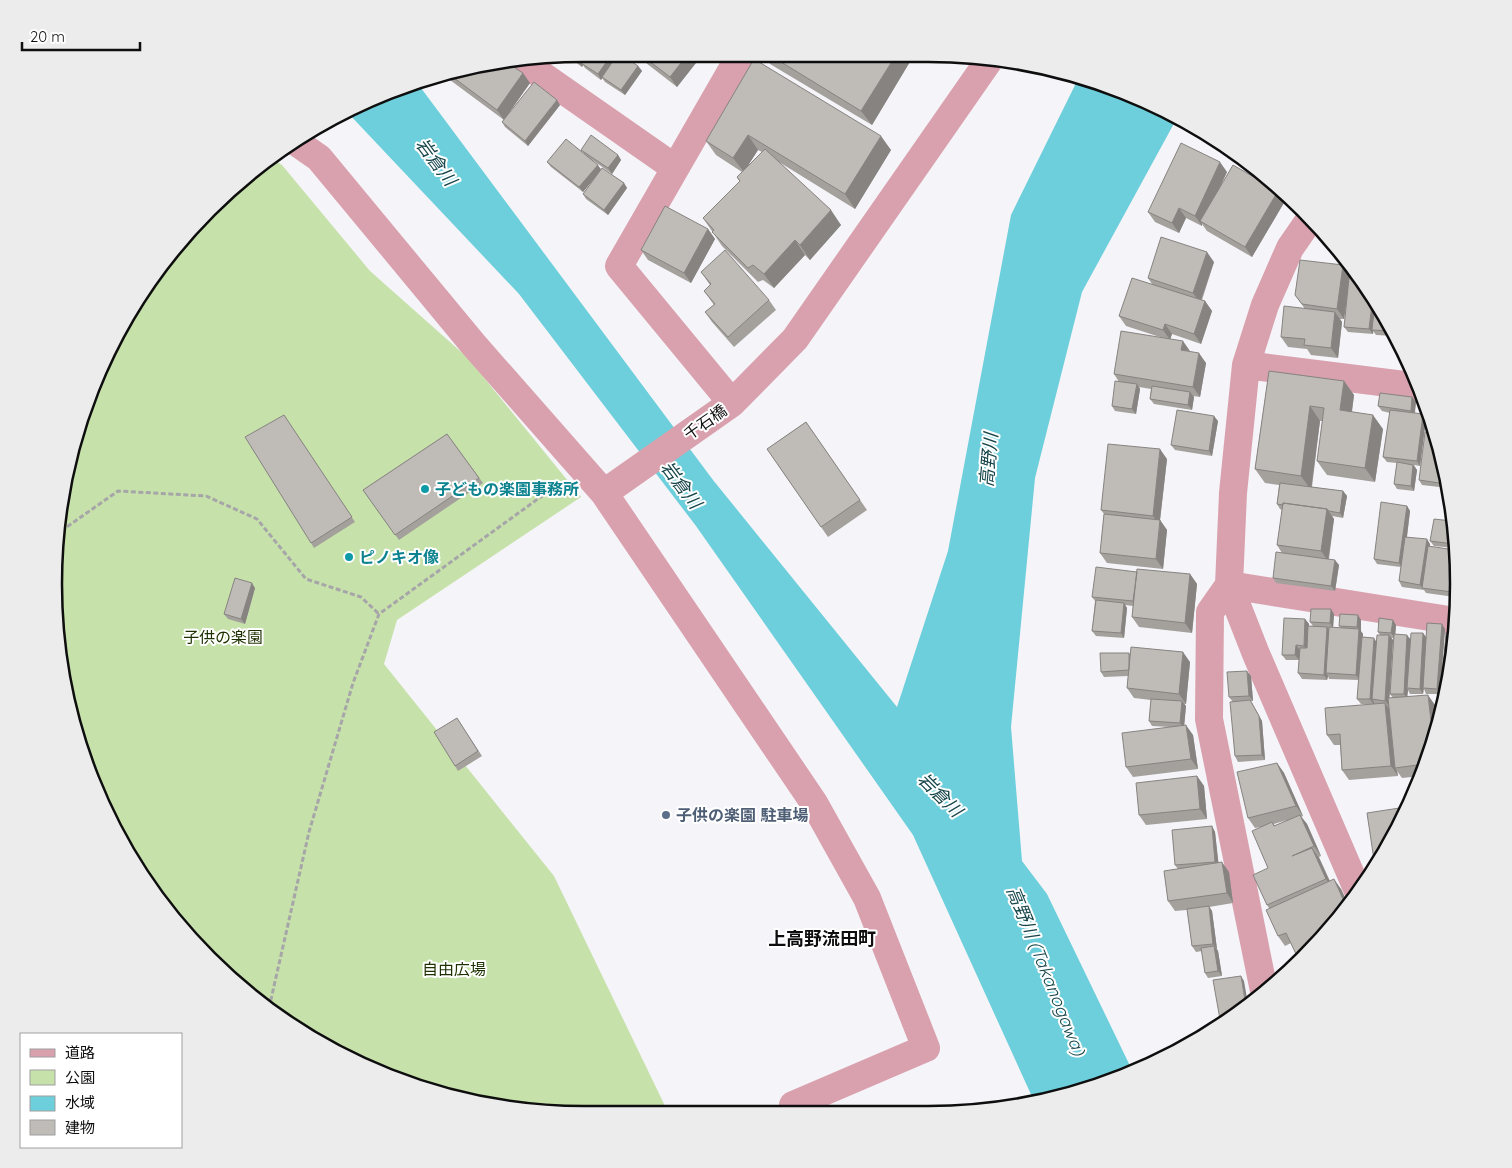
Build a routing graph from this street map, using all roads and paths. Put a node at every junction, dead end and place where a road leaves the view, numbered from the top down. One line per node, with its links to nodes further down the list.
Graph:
1 (736, 62): 5 (street)
2 (529, 66): 5 (street)
3 (986, 66): 9 (street, 千石橋)
4 (301, 146): 10 (street)
5 (675, 168): 9 (street)
6 (1306, 225): 7 (street)
7 (1246, 365): 8 (street); 12 (street)
8 (1411, 386)
9 (732, 403): 10 (street, 千石橋)
10 (604, 493): 13 (path); 18 (street)
11 (66, 528): 13 (path)
12 (1229, 585): 14 (street); 15 (street); 16 (street)
13 (379, 614): 17 (path)
14 (1448, 620)
15 (1355, 884)
16 (1263, 984)
17 (271, 1001)
18 (793, 1106)

